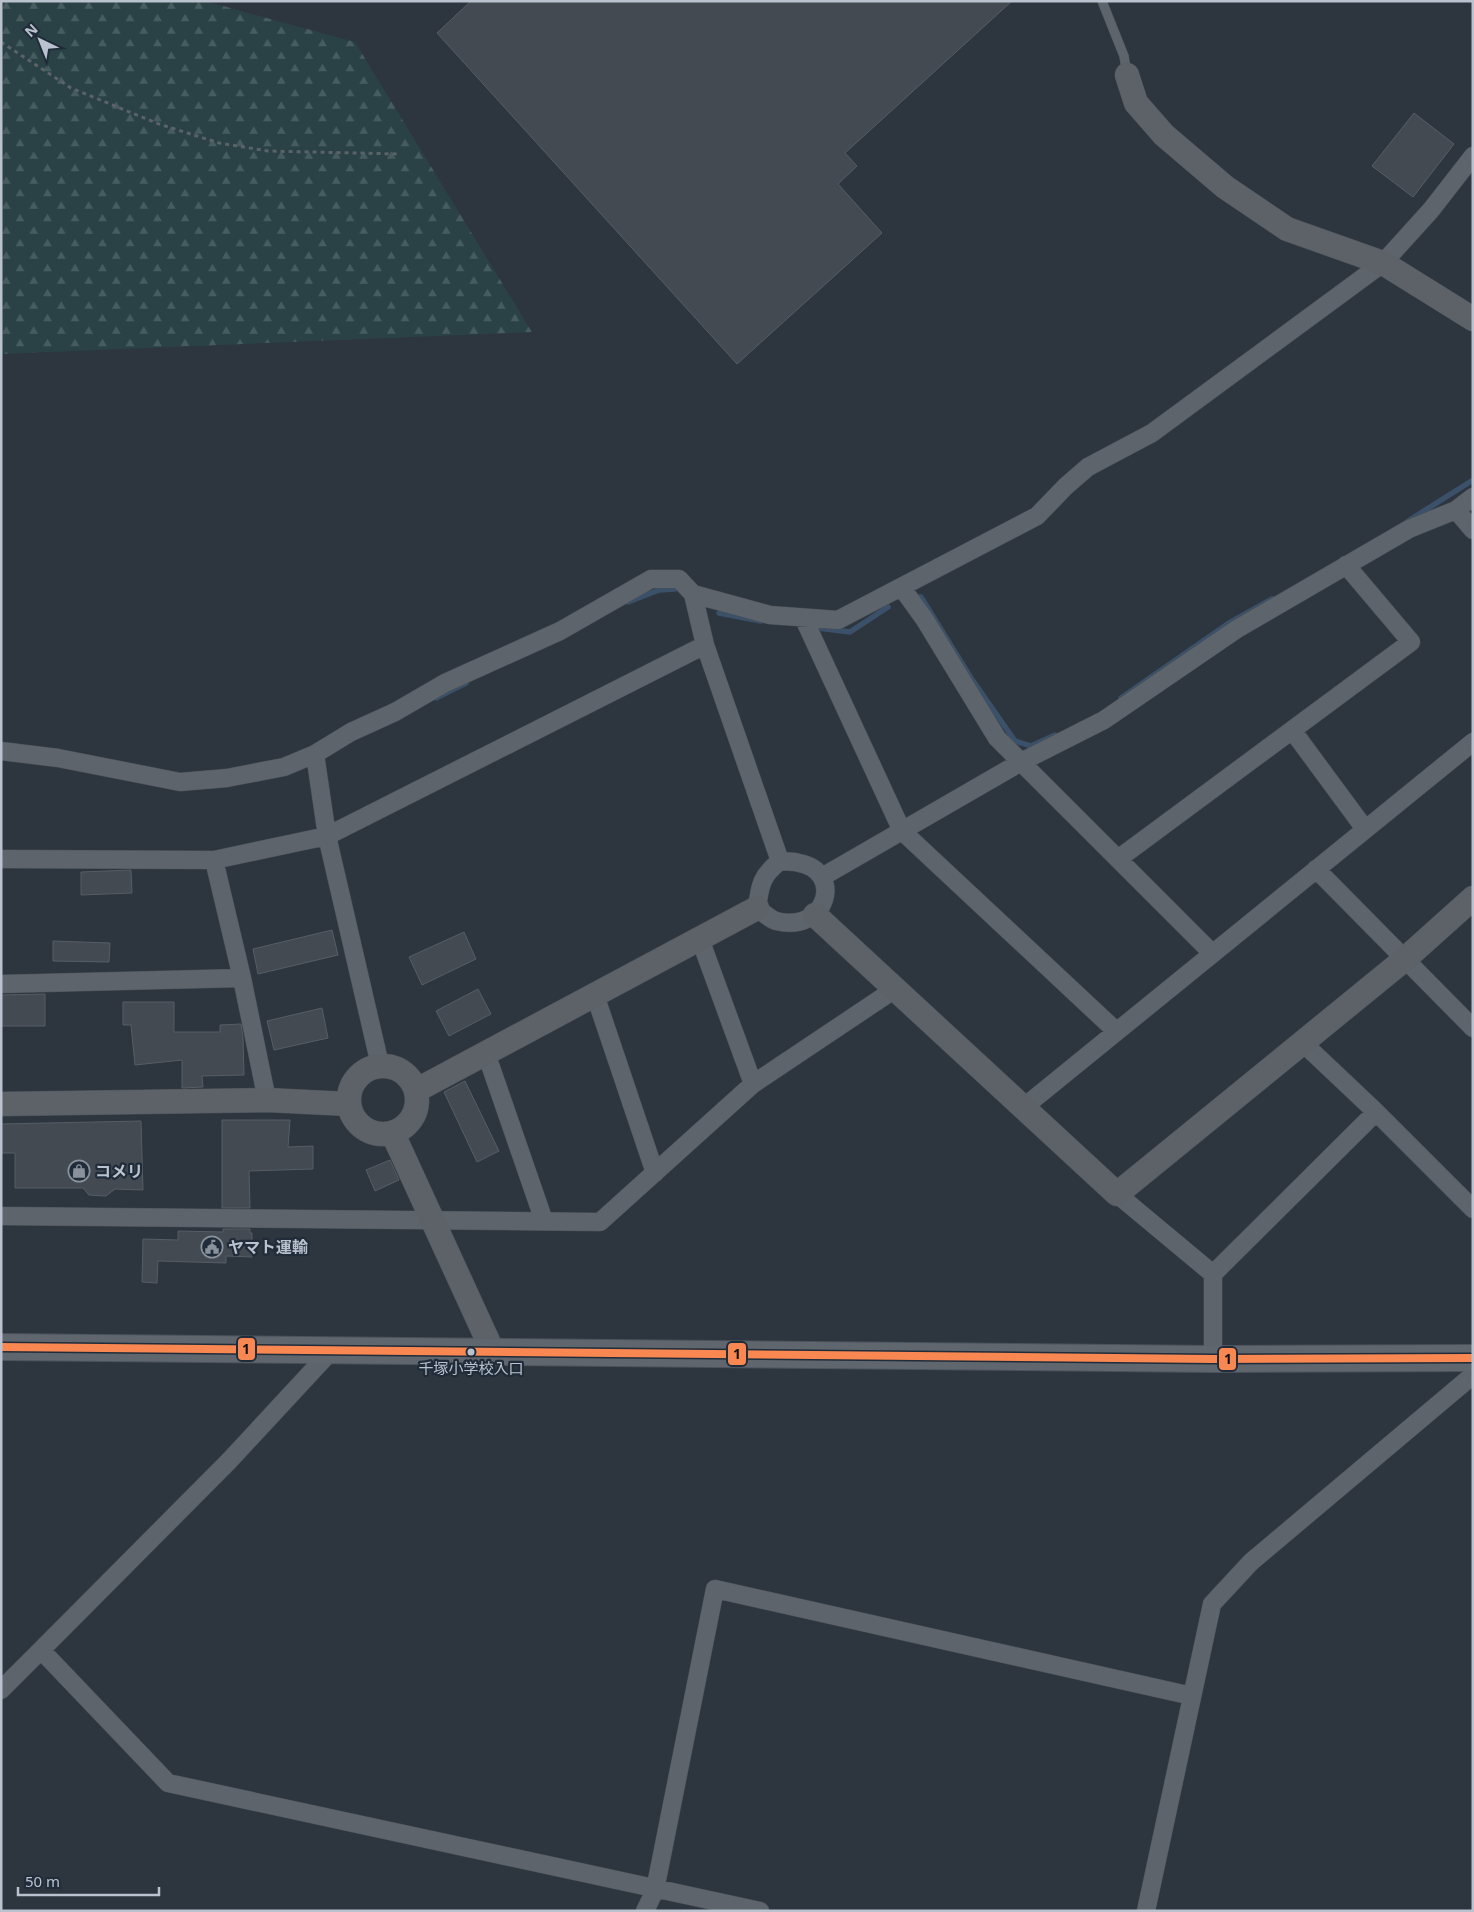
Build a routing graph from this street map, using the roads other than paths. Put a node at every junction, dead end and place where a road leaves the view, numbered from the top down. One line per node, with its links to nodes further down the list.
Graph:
1 (1102, 1): 2 (lane)
2 (1128, 75): 4 (street)
3 (1473, 156): 4 (street)
4 (1383, 263): 5 (street); 10 (street)
5 (1473, 319)
6 (1473, 497): 7 (street)
7 (1456, 510): 8 (street); 9 (street)
8 (1473, 530)
9 (1346, 565): 14 (street); 18 (street)
10 (902, 588): 12 (street); 18 (street)
11 (693, 594): 12 (street); 13 (street); 17 (street)
12 (804, 619): 20 (street)
13 (705, 645): 21 (street); 25 (street)
14 (1292, 730): 19 (street); 23 (street)
15 (1473, 742): 19 (street)
16 (1, 751): 17 (street)
17 (315, 754): 21 (street)
18 (1021, 762): 20 (street); 23 (street)
19 (1365, 829): 26 (street)
20 (902, 830): 27 (street); 39 (street)
21 (327, 836): 24 (street); 42 (street)
22 (1, 859): 24 (street)
23 (1118, 859): 32 (street)
24 (214, 860): 34 (street)
25 (780, 862): 27 (street); 29 (street)
26 (1316, 869): 32 (street); 33 (street)
27 (822, 877): 30 (street)
28 (1473, 898): 33 (street)
29 (757, 908): 30 (street); 31 (street)
30 (816, 915): 36 (street)
31 (700, 939): 37 (street); 43 (street)
32 (1212, 953): 39 (street)
33 (1405, 958): 38 (street); 40 (street)
34 (242, 978): 35 (street); 45 (street)
35 (1, 984)
36 (894, 989): 43 (street); 48 (street)
37 (595, 995): 41 (street); 51 (street)
38 (1473, 1028)
39 (1116, 1032): 48 (street)
40 (1303, 1043): 49 (street); 52 (street)
41 (486, 1054): 44 (street); 56 (street)
42 (380, 1065): 44 (street); 47 (street)
43 (753, 1084): 51 (street)
44 (417, 1090): 50 (street)
45 (267, 1100): 46 (street); 47 (street)
46 (1, 1104)
47 (348, 1104): 50 (street)
48 (1024, 1107): 52 (street)
49 (1376, 1112): 53 (street); 57 (street)
50 (394, 1134): 55 (street)
51 (655, 1173): 56 (street)
52 (1118, 1194): 57 (street)
53 (1473, 1209)
54 (1, 1216): 55 (street)
55 (434, 1219): 56 (street); 60 (street)
56 (544, 1221)
57 (1213, 1274): 62 (street)
58 (1, 1347): 59 (main road)
59 (331, 1351): 60 (main road); 64 (street)
60 (493, 1352): 62 (main road)
61 (1473, 1358): 62 (main road)
62 (1213, 1359)
63 (1473, 1374): 66 (street)
64 (41, 1650): 65 (street); 67 (street)
65 (1, 1690)
66 (1192, 1696): 67 (street); 70 (street)
67 (655, 1890): 68 (street); 69 (street)
68 (645, 1911)
69 (760, 1911)
70 (1146, 1911)

